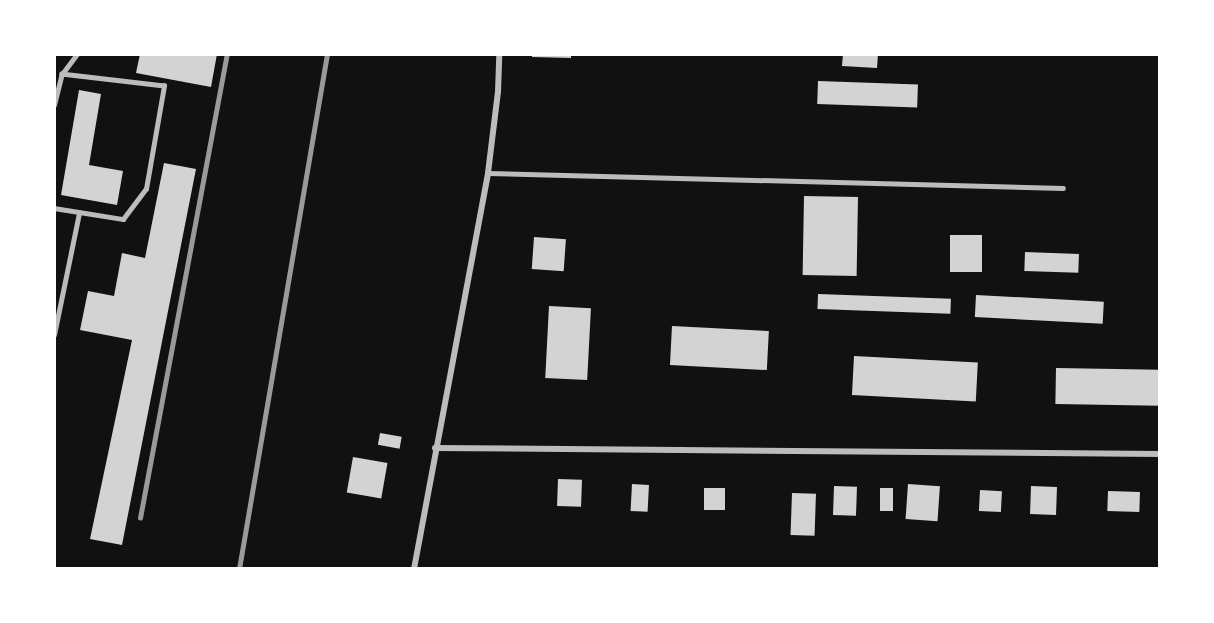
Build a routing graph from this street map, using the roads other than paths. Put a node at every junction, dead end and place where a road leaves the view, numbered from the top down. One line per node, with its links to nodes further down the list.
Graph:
1 (77, 54): 3 (lane)
2 (499, 54): 5 (street)
3 (62, 74): 4 (lane); 8 (lane)
4 (54, 105)
5 (488, 173): 6 (lane); 10 (street)
6 (1063, 188)
7 (54, 208): 8 (lane)
8 (79, 213): 9 (lane)
9 (54, 336)
10 (435, 448): 11 (street); 12 (street)
11 (1160, 454)
12 (414, 569)

